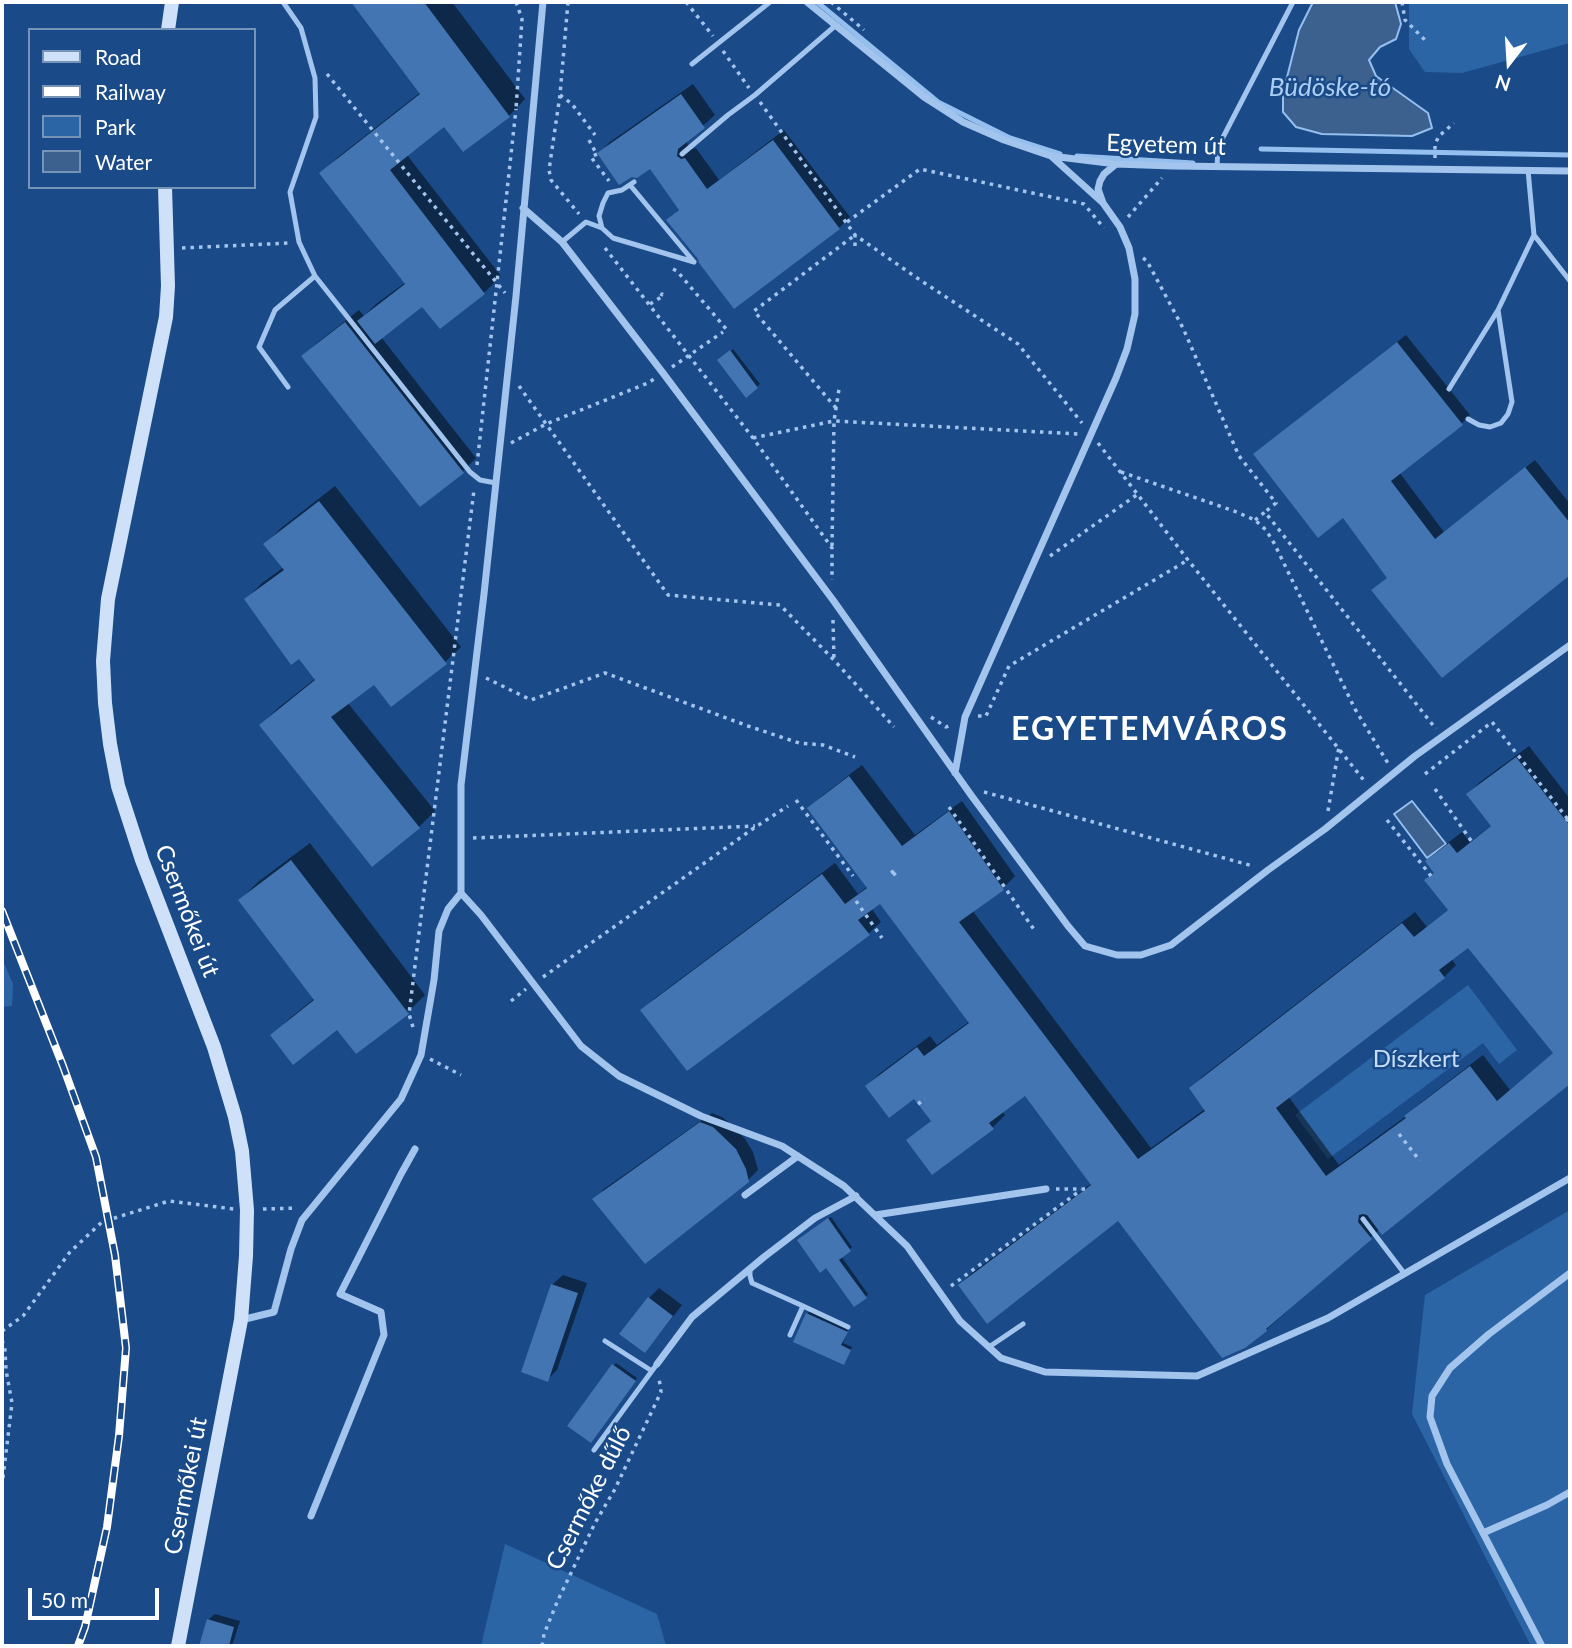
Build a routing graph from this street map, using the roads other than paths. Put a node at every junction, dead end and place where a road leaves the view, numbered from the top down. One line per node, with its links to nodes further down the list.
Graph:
1 (172, 2): 8 (main road)
2 (283, 2): 22 (lane)
3 (543, 2): 18 (street)
4 (770, 2): 9 (lane)
5 (807, 2): 7 (street, Egyetem út)
6 (1293, 2): 13 (lane)
7 (835, 26): 10 (lane); 11 (street, Egyetem út)
8 (168, 28)
9 (692, 64)
10 (682, 154)
11 (1051, 156): 12 (street, Egyetem út); 17 (street)
12 (1116, 164): 13 (street, Egyetem út); 17 (street)
13 (1217, 167): 14 (street, Egyetem út)
14 (1528, 170): 15 (street, Egyetem út); 20 (lane)
15 (1570, 171)
16 (165, 189): 44 (main road, Csermőkei út)
17 (1103, 203): 30 (street)
18 (523, 208): 21 (street); 28 (street)
19 (602, 228): 19 (lane); 21 (lane)
20 (1534, 235): 23 (lane); 24 (lane)
21 (562, 242): 30 (street)
22 (315, 276): 25 (lane); 28 (lane)
23 (1570, 281)
24 (1498, 310): 26 (lane); 27 (lane)
25 (288, 387)
26 (1449, 389)
27 (1468, 419)
28 (496, 483): 31 (street)
29 (1570, 645): 30 (street)
30 (955, 773)
31 (461, 893): 33 (street); 44 (street)
32 (415, 1149): 53 (street)
33 (798, 1156): 36 (street); 37 (street)
34 (1570, 1178): 41 (street)
35 (1046, 1189): 38 (street)
36 (745, 1195)
37 (856, 1196): 38 (street); 40 (street)
38 (875, 1215): 49 (street)
39 (1363, 1219): 41 (lane)
40 (750, 1268): 43 (lane); 50 (street)
41 (1404, 1273): 49 (street)
42 (1570, 1273): 54 (street)
43 (803, 1306): 46 (lane); 47 (lane)
44 (241, 1320): 55 (main road, Csermőkei út)
45 (1023, 1324): 49 (lane)
46 (848, 1327)
47 (790, 1335)
48 (605, 1341): 50 (lane)
49 (989, 1347)
50 (655, 1368): 51 (lane)
51 (594, 1450)
52 (1570, 1492): 54 (street)
53 (311, 1516)
54 (1483, 1533): 56 (street)
55 (178, 1646)
56 (1542, 1646)

